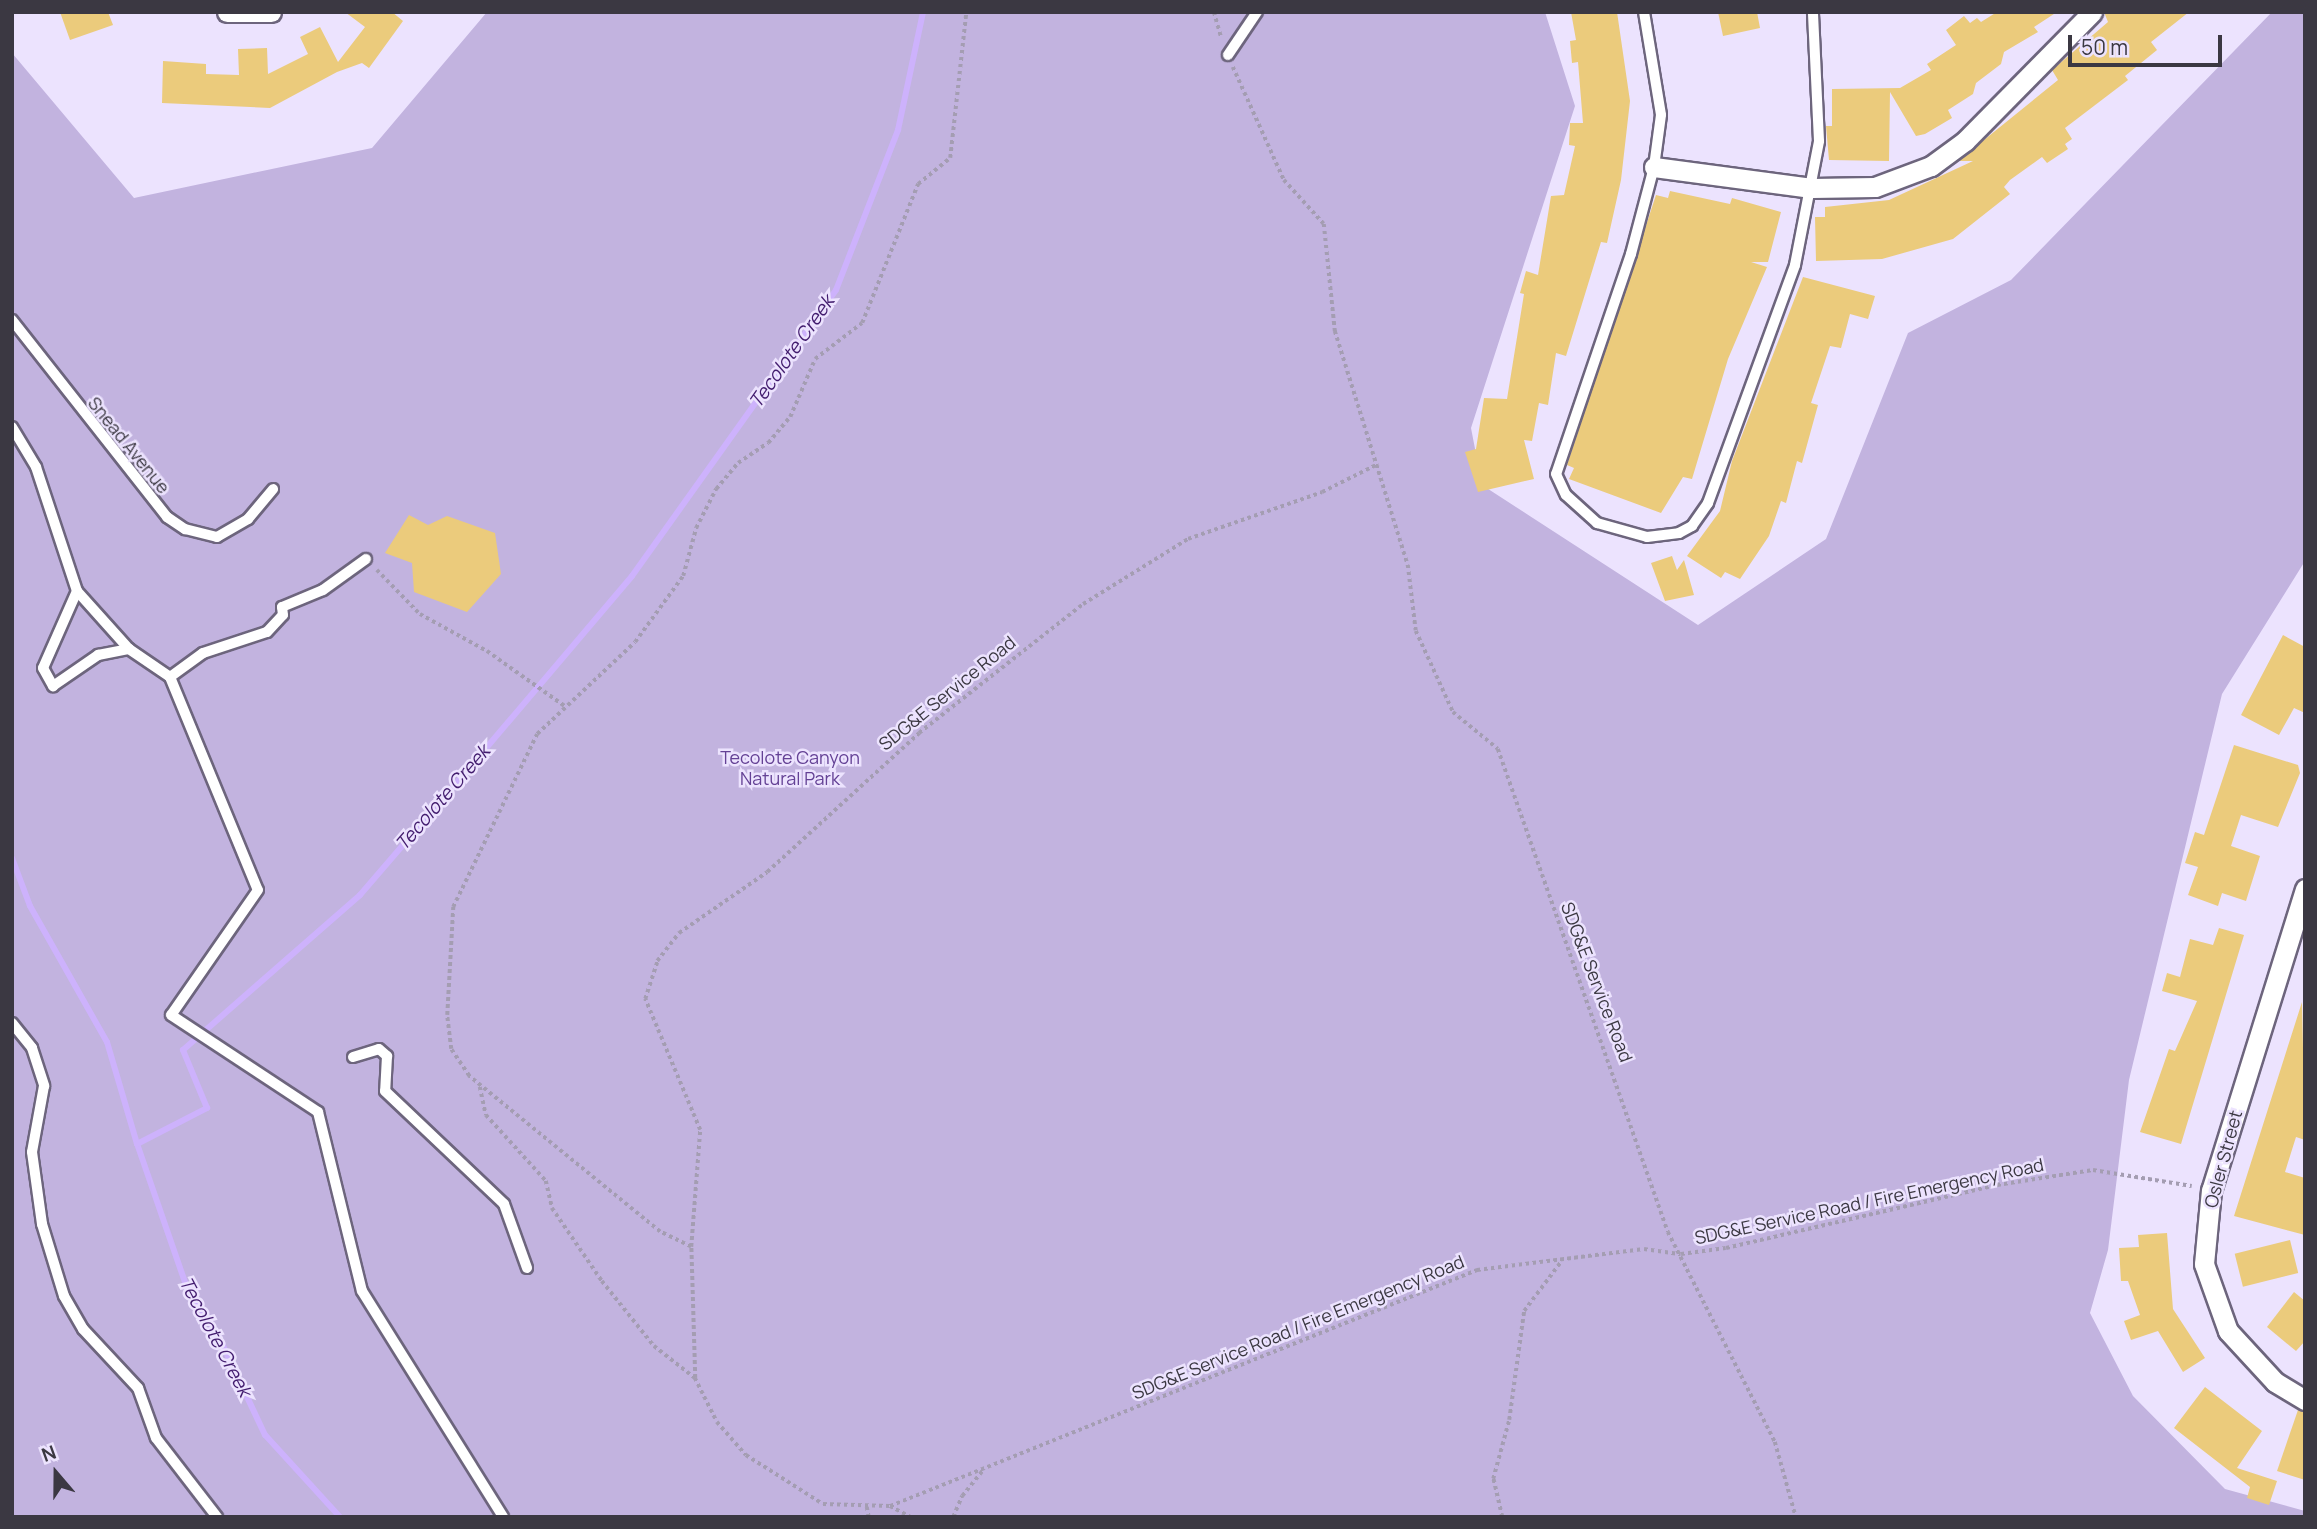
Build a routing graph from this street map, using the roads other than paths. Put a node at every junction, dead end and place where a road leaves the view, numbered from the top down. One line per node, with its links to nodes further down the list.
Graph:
1 (227, 12): 6 (street)
2 (1257, 12): 7 (lane)
3 (1644, 12): 8 (lane)
4 (1813, 12): 9 (lane)
5 (2092, 12): 9 (street)
6 (268, 13)
7 (1228, 55)
8 (1654, 167): 9 (street); 9 (lane)
9 (1812, 188)
10 (12, 320): 12 (lane, Snead Avenue)
11 (12, 427): 14 (lane)
12 (273, 489)
13 (366, 559): 16 (lane)
14 (77, 592): 15 (lane); 15 (lane)
15 (129, 649): 16 (lane)
16 (170, 677): 23 (lane)
17 (2305, 890): 21 (street, Osler Street)
18 (12, 1023): 22 (lane)
19 (353, 1057): 20 (lane)
20 (527, 1268)
21 (2305, 1400)
22 (217, 1517)
23 (503, 1517)

